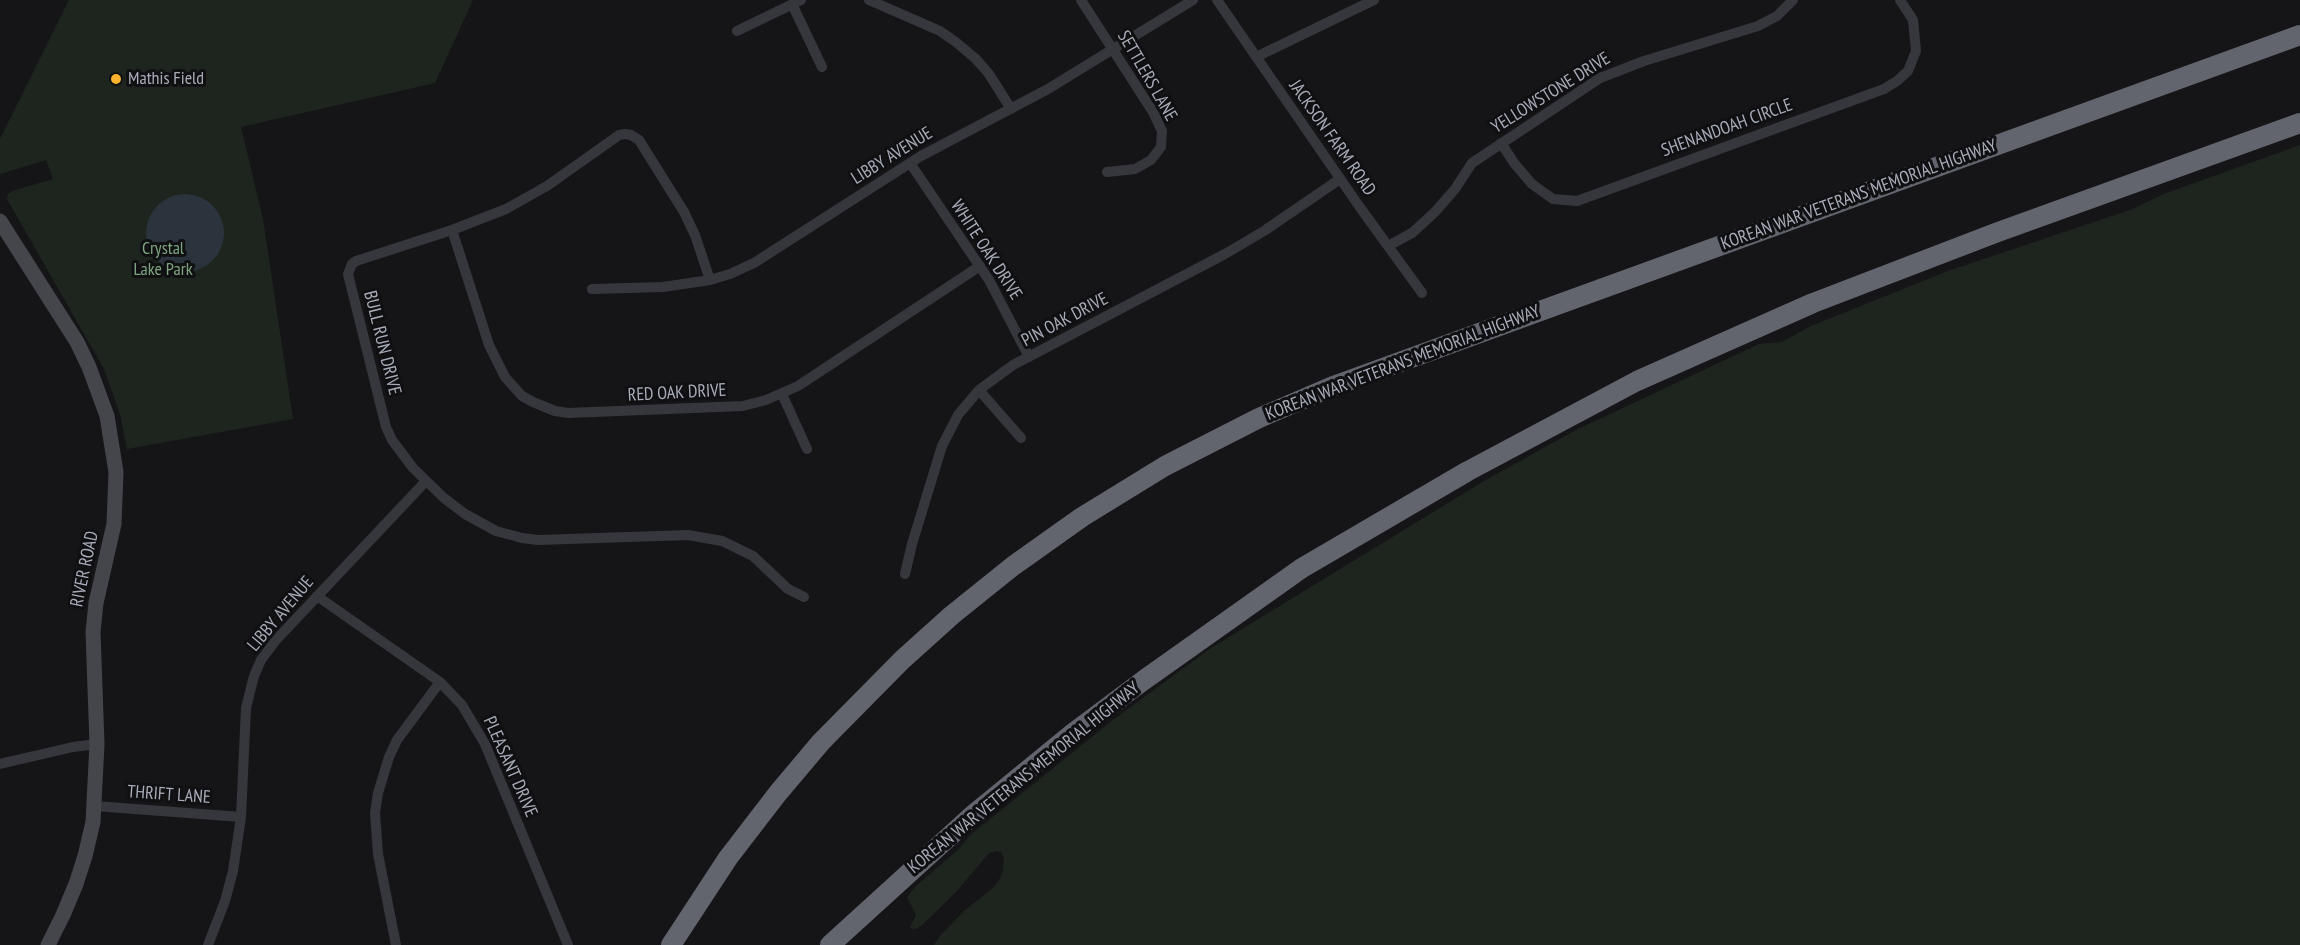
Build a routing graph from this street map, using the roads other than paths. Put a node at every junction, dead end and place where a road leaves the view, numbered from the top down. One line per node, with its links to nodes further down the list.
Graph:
1 (869, 0): 14 (street)
2 (1081, 0): 11 (street, SETTLERS LANE)
3 (1193, 0): 11 (street, LIBBY AVENUE)
4 (1217, 0): 12 (street, JACKSON FARM ROAD)
5 (1374, 0): 12 (street)
6 (1793, 0): 16 (street, YELLOWSTONE DRIVE)
7 (1900, 0): 16 (street, SHENANDOAH CIRCLE)
8 (796, 2): 9 (street); 13 (street)
9 (737, 31)
10 (2300, 35): 45 (highway, KOREAN WAR VETERANS MEMORIAL HIGHWAY)
11 (1114, 50): 14 (street, LIBBY AVENUE); 18 (street, SETTLERS LANE)
12 (1256, 57): 19 (street, JACKSON FARM ROAD)
13 (822, 67)
14 (1011, 109): 17 (street, LIBBY AVENUE)
15 (2300, 123): 46 (highway, KOREAN WAR VETERANS MEMORIAL HIGHWAY)
16 (1500, 143): 22 (street, YELLOWSTONE DRIVE)
17 (910, 163): 23 (street, WHITE OAK DRIVE); 24 (street, LIBBY AVENUE)
18 (1107, 172)
19 (1340, 179): 22 (street, JACKSON FARM ROAD); 27 (street, PIN OAK DRIVE)
20 (0, 221): 37 (street, RIVER ROAD)
21 (452, 230): 24 (street, BULL RUN DRIVE); 29 (street, RED OAK DRIVE); 32 (street, BULL RUN DRIVE)
22 (1388, 246): 26 (street, JACKSON FARM ROAD)
23 (980, 266): 27 (street, WHITE OAK DRIVE); 29 (street, RED OAK DRIVE)
24 (710, 280): 25 (street, LIBBY AVENUE)
25 (592, 289)
26 (1422, 293)
27 (1029, 357): 28 (street, PIN OAK DRIVE)
28 (979, 390): 30 (street); 33 (street, PIN OAK DRIVE)
29 (782, 394): 31 (street)
30 (1021, 438)
31 (807, 449)
32 (426, 481): 34 (street, LIBBY AVENUE); 35 (street, BULL RUN DRIVE)
33 (905, 574)
34 (317, 596): 36 (street, PLEASANT DRIVE); 40 (street, LIBBY AVENUE)
35 (804, 597)
36 (440, 682): 43 (street); 44 (street, PLEASANT DRIVE)
37 (97, 744): 38 (street); 39 (street, RIVER ROAD)
38 (0, 764)
39 (95, 806): 40 (street, THRIFT LANE); 41 (street, RIVER ROAD)
40 (241, 817): 42 (street, LIBBY AVENUE)
41 (48, 945)
42 (208, 945)
43 (396, 945)
44 (568, 945)
45 (671, 945)
46 (830, 945)

